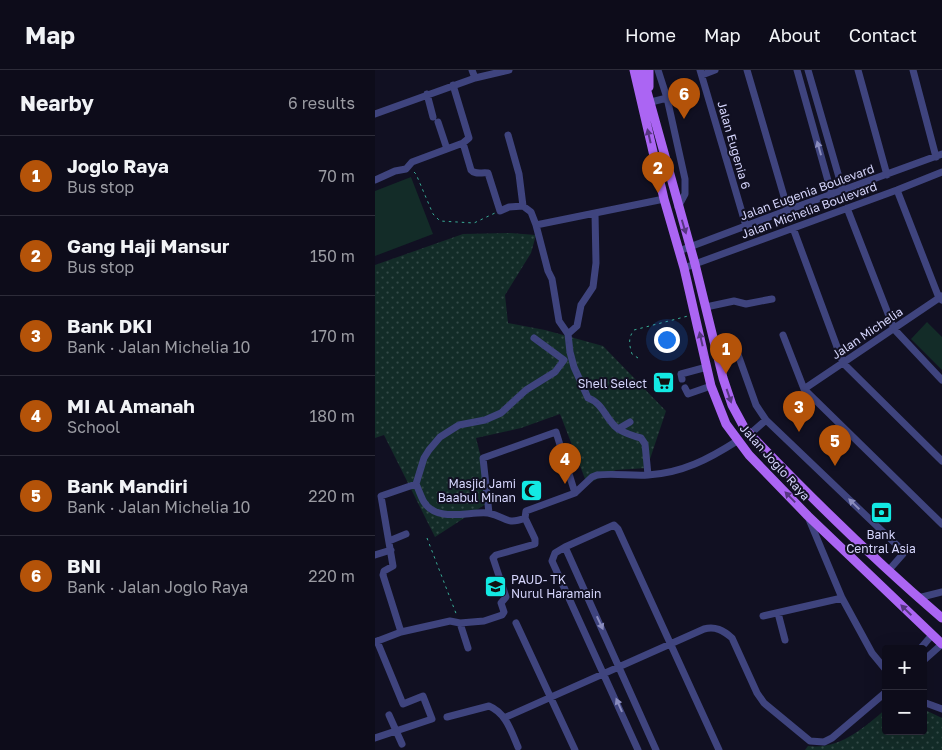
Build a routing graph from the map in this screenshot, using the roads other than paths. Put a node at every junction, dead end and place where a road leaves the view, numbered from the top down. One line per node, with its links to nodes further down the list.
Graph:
1 (472, 70): 14 (street)
2 (509, 70): 14 (street)
3 (634, 70): 30 (main road, Jalan Joglo Raya, one-way to 3)
4 (641, 70): 17 (main road, Jalan Joglo Raya)
5 (649, 70): 17 (main road)
6 (658, 70): 18 (street)
7 (715, 70): 13 (street)
8 (747, 70): 34 (street)
9 (797, 70): 29 (street, one-way to 9)
10 (808, 70): 28 (street)
11 (858, 70): 25 (street)
12 (913, 70): 23 (street)
13 (701, 73): 37 (street, Jalan Eugenia 6)
14 (475, 78): 15 (street)
15 (453, 85): 16 (street); 21 (street)
16 (427, 94): 19 (street); 22 (street)
17 (649, 98): 18 (street); 32 (main road, Jalan Joglo Raya)
18 (667, 98): 32 (street)
19 (375, 114)
20 (509, 135): 31 (street)
21 (463, 143): 22 (street); 31 (street)
22 (447, 149): 26 (street)
23 (939, 156): 25 (street, Jalan Eugenia Boulevard)
24 (942, 172): 27 (street, Jalan Michelia Boulevard)
25 (887, 175): 28 (street, Jalan Eugenia Boulevard)
26 (375, 180)
27 (897, 190): 33 (street, Jalan Michelia Boulevard); 44 (street)
28 (843, 191): 29 (street, Jalan Eugenia Boulevard)
29 (832, 195): 34 (street, Jalan Eugenia Boulevard)
30 (664, 199): 35 (street); 40 (main road, Jalan Joglo Raya)
31 (523, 206): 36 (street)
32 (678, 207): 39 (main road, Jalan Joglo Raya, one-way to 39)
33 (847, 208): 38 (street, Jalan Michelia Boulevard); 46 (street)
34 (788, 210): 37 (street, Jalan Eugenia Boulevard)
35 (595, 213): 36 (street); 47 (street)
36 (536, 225): 47 (street)
37 (746, 226): 39 (street, Jalan Eugenia Boulevard)
38 (793, 228): 41 (street, Jalan Michelia Boulevard); 53 (street)
39 (690, 247): 40 (street, Jalan Eugenia Boulevard); 41 (main road, Jalan Joglo Raya)
40 (679, 251): 42 (main road, Jalan Joglo Raya)
41 (695, 264): 42 (street, Jalan Michelia Boulevard); 45 (main road, Jalan Joglo Raya)
42 (684, 268): 54 (main road, Jalan Joglo Raya, one-way to 42)
43 (772, 298): 45 (street)
44 (941, 298): 46 (street, Jalan Michelia)
45 (706, 307): 51 (main road, Jalan Joglo Raya)
46 (894, 329): 53 (street, Jalan Michelia); 56 (street)
47 (568, 334): 50 (street)
48 (783, 335): 59 (street)
49 (535, 338): 52 (street)
50 (570, 352): 52 (street); 62 (street)
51 (717, 354): 60 (street); 63 (main road, Jalan Joglo Raya, one-way to 63)
52 (564, 360): 69 (street)
53 (843, 363): 59 (street, Jalan Michelia); 67 (street)
54 (707, 367): 55 (street); 57 (main road, Jalan Joglo Raya)
55 (682, 379)
56 (942, 380)
57 (711, 386): 58 (street); 64 (main road, Jalan Joglo Raya)
58 (685, 388)
59 (804, 389): 74 (street)
60 (765, 420): 63 (street); 80 (street, one-way to 60)
61 (630, 422): 62 (street)
62 (617, 429): 68 (street)
63 (750, 434): 65 (main road, Jalan Joglo Raya)
64 (737, 441): 66 (main road, Jalan Joglo Raya); 68 (street)
65 (759, 444): 66 (main road); 80 (main road, Jalan Joglo Raya)
66 (749, 455): 72 (main road, Jalan Joglo Raya, one-way to 66)
67 (942, 461)
68 (648, 475): 70 (street)
69 (416, 484): 71 (street); 76 (street)
70 (575, 493): 71 (street); 73 (street)
71 (489, 513): 73 (street)
72 (808, 516): 82 (street); 90 (main road, Jalan Joglo Raya, one-way to 72)
73 (525, 518): 87 (street)
74 (942, 524)
75 (406, 534): 76 (street)
76 (389, 542): 78 (street)
77 (565, 547): 93 (street); 99 (street, one-way to 99); 100 (street)
78 (391, 550): 79 (street); 89 (street)
79 (375, 555)
80 (888, 571): 83 (main road, Jalan Joglo Raya)
81 (942, 592): 83 (street)
82 (842, 598): 84 (street); 98 (street)
83 (918, 598): 86 (main road, Jalan Joglo Raya)
84 (777, 612): 85 (street); 91 (street)
85 (763, 616)
86 (942, 618)
87 (460, 623): 89 (street); 96 (street)
88 (516, 623): 102 (street)
89 (401, 632): 92 (street)
90 (932, 635): 94 (main road, Jalan Joglo Raya); 95 (street)
91 (785, 640)
92 (376, 641): 108 (street)
93 (671, 643): 99 (street); 101 (street); 115 (street)
94 (942, 644): 97 (street)
95 (923, 645)
96 (468, 648)
97 (927, 657)
98 (882, 665)
99 (619, 667): 100 (street); 114 (street)
100 (605, 674): 102 (street); 113 (street, one-way to 100)
101 (882, 695)
102 (551, 697): 107 (street); 112 (street)
103 (927, 703): 104 (street)
104 (942, 709)
105 (389, 715): 108 (street)
106 (447, 718): 107 (street)
107 (505, 718): 111 (street)
108 (396, 730): 109 (street); 110 (street)
109 (375, 738)
110 (402, 744)
111 (518, 747)
112 (575, 750)
113 (639, 750)
114 (655, 750)
115 (719, 750)

